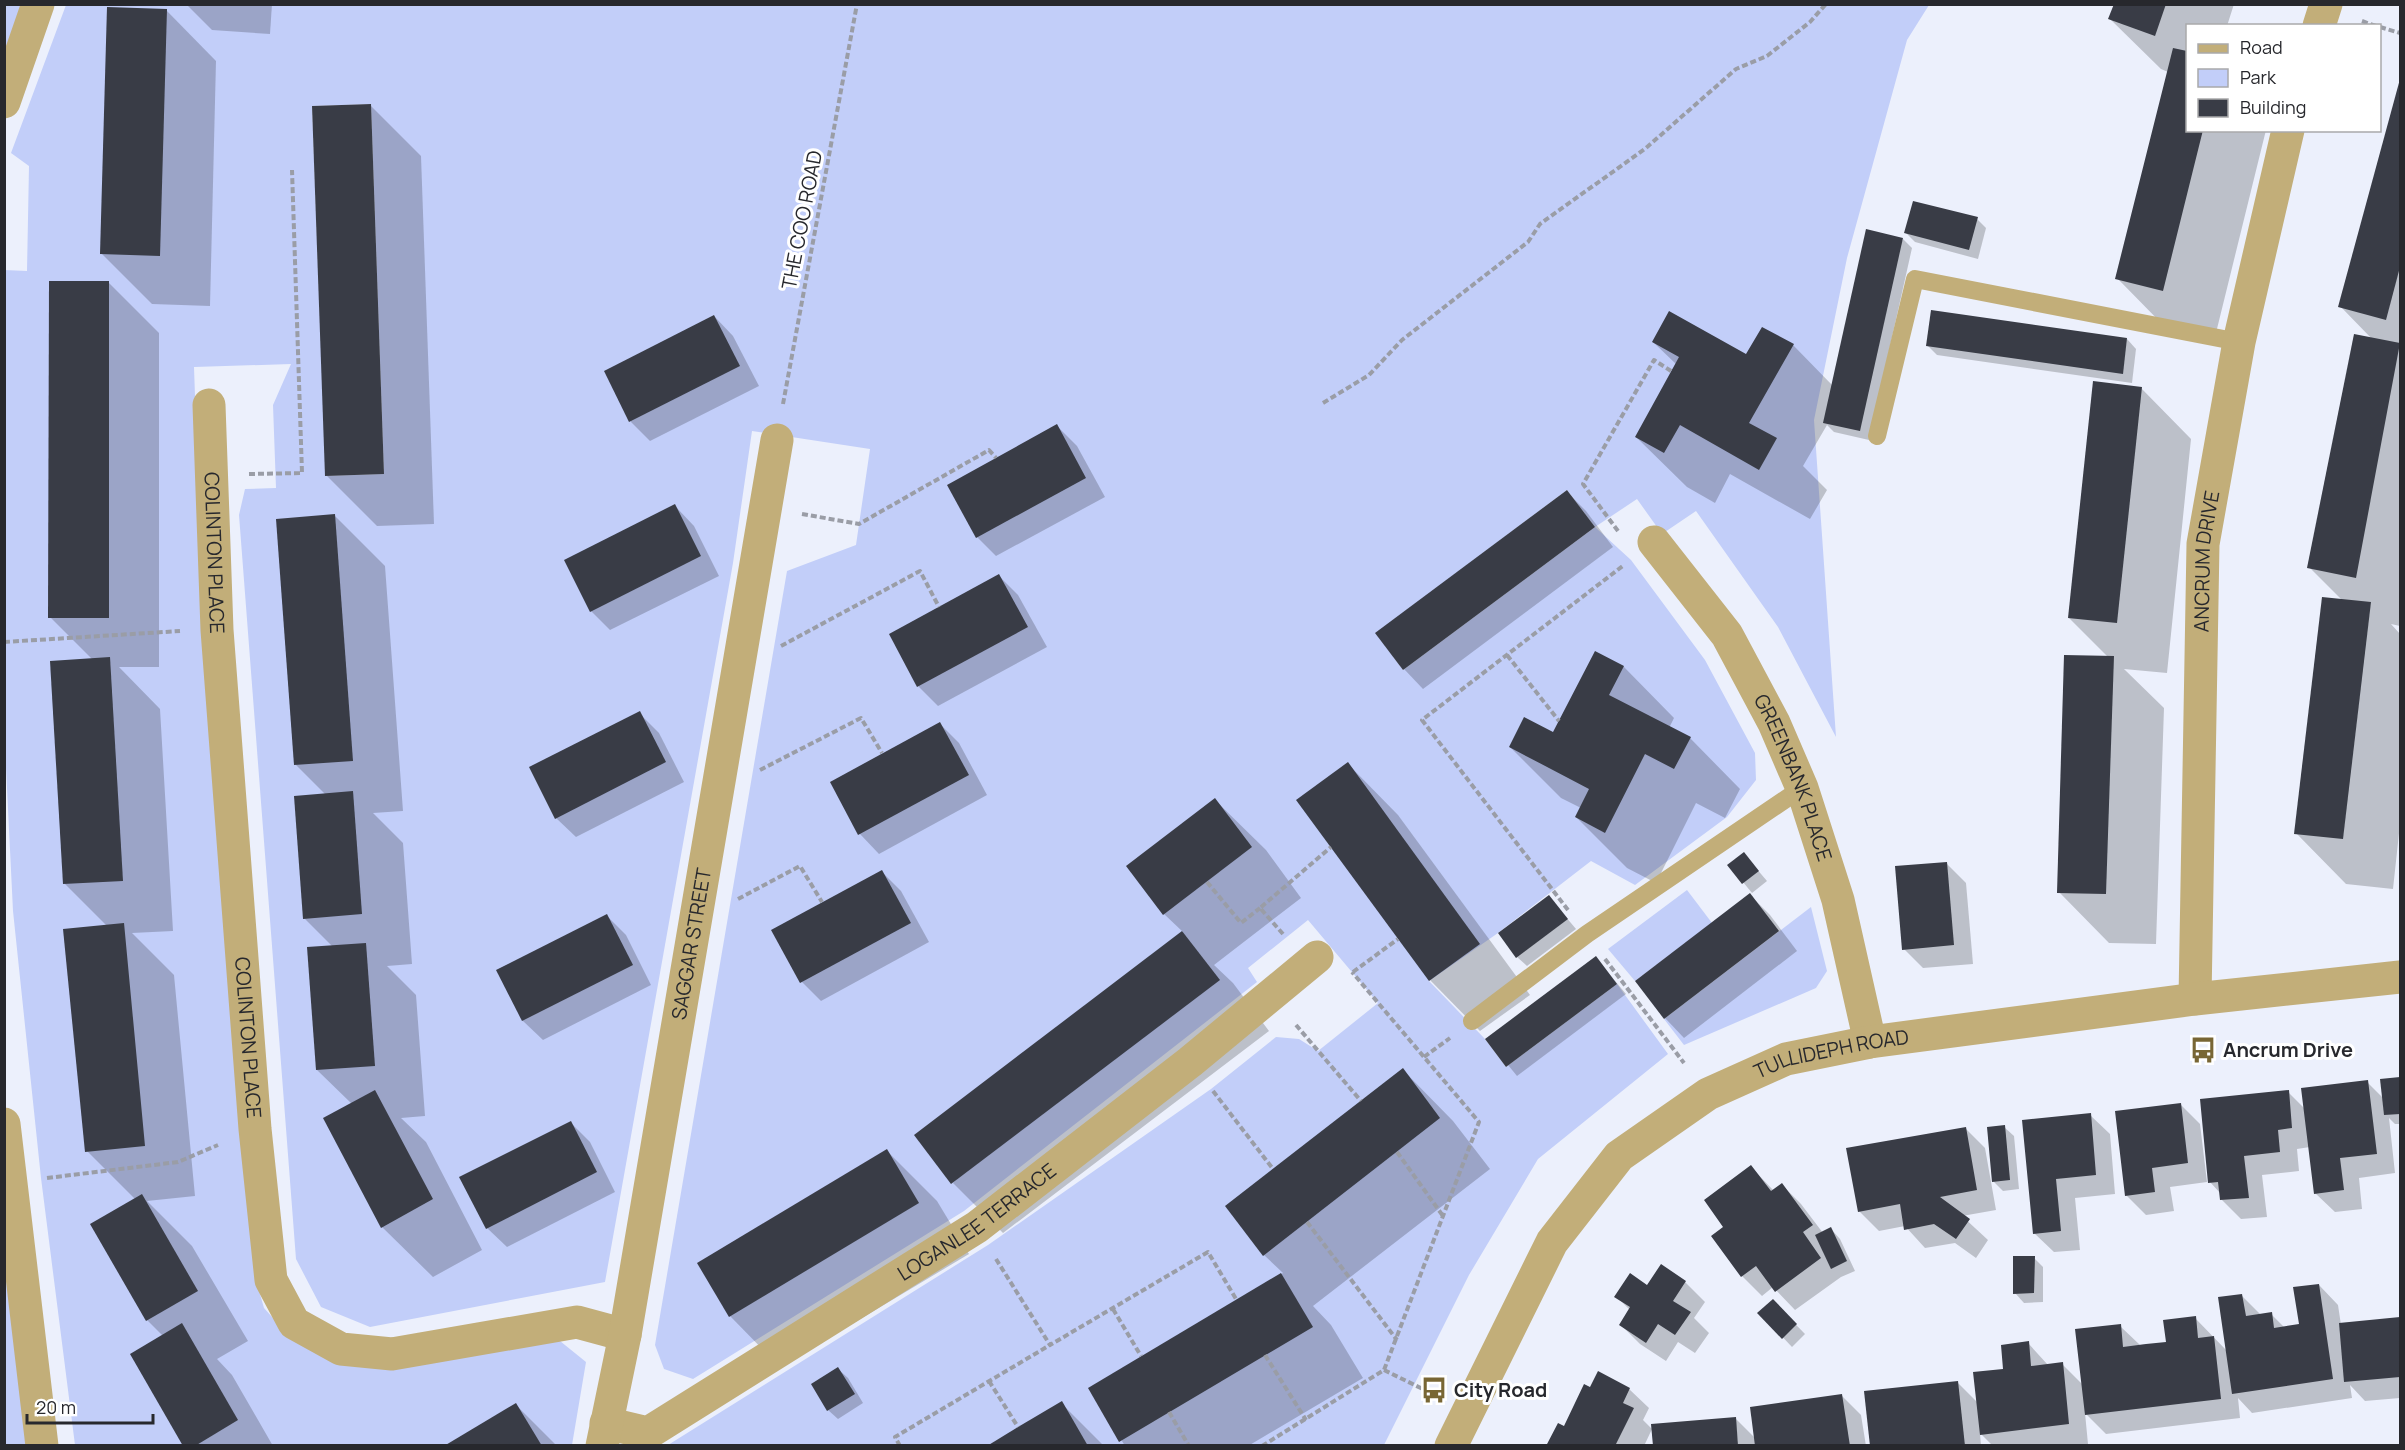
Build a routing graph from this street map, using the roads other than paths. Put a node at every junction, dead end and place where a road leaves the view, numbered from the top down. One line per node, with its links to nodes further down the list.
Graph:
1 (39, 4): 4 (street)
2 (2326, 4): 3 (street)
3 (2320, 24)
4 (4, 102)
5 (2288, 132): 6 (street, ANCRUM DRIVE)
6 (2239, 342): 8 (lane); 14 (street, ANCRUM DRIVE)
7 (209, 405): 18 (street, COLINTON PLACE)
8 (1877, 436)
9 (777, 440): 18 (street, SAGGAR STREET)
10 (1645, 548): 11 (street, GREENBANK PLACE)
11 (1802, 788): 15 (lane); 16 (street, GREENBANK PLACE)
12 (1312, 961): 19 (street, LOGANLEE TERRACE)
13 (2400, 977): 14 (street, TULLIDEPH ROAD)
14 (2194, 999): 16 (street, TULLIDEPH ROAD)
15 (1472, 1022)
16 (1870, 1042): 20 (street, TULLIDEPH ROAD)
17 (4, 1124): 21 (street)
18 (625, 1335): 19 (street, SAGGAR STREET)
19 (604, 1434)
20 (1460, 1436)
21 (42, 1446)

